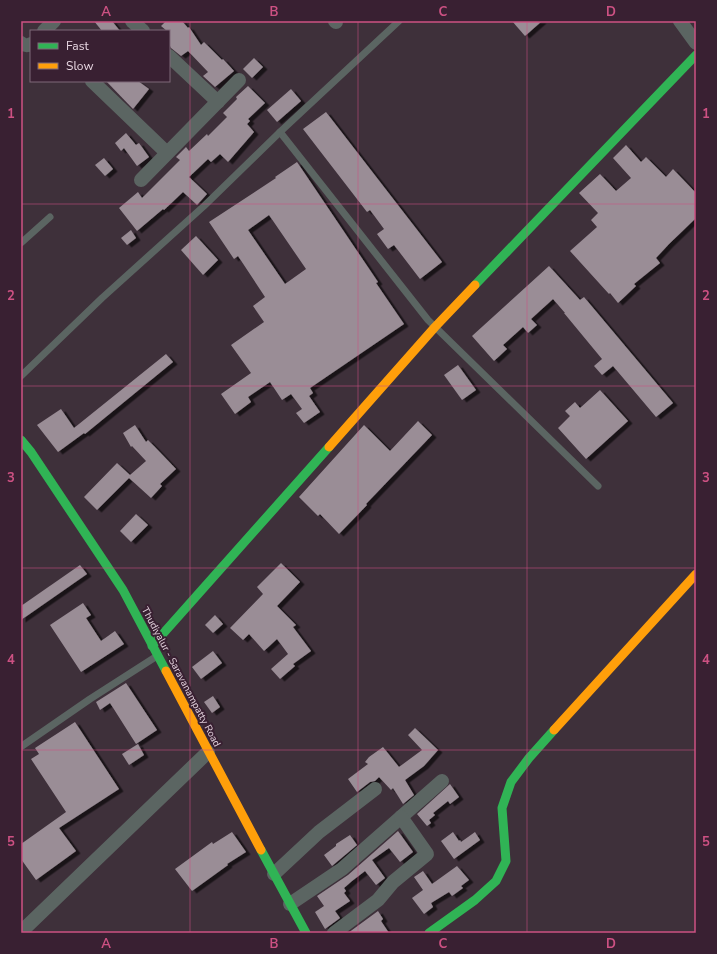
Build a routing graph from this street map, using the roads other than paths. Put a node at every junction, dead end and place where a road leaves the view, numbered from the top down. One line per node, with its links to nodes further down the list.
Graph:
1 (54, 21): 5 (street)
2 (132, 21): 6 (street)
3 (399, 21): 15 (lane)
4 (680, 21): 8 (street)
5 (45, 30)
6 (142, 30)
7 (21, 43): 9 (street)
8 (696, 43)
9 (30, 45)
10 (696, 55): 20 (street)
11 (170, 57): 14 (street)
12 (239, 80): 14 (street)
13 (93, 82): 16 (street)
14 (218, 102): 16 (street)
15 (280, 132): 20 (lane); 21 (lane)
16 (167, 153): 17 (street)
17 (141, 180)
18 (50, 217): 19 (lane)
19 (21, 243)
20 (435, 327): 23 (lane); 25 (street)
21 (21, 376)
22 (21, 440): 25 (street, Thudiyalur - Saravanampatty Road)
23 (598, 486)
24 (696, 574): 37 (street)
25 (152, 646): 26 (street, Thudiyalur - Saravanampatty Road)
26 (157, 655): 27 (lane); 28 (street, Thudiyalur - Saravanampatty Road)
27 (22, 746)
28 (208, 752): 32 (street, Thudiyalur - Saravanampatty Road); 34 (street)
29 (442, 782): 31 (street)
30 (375, 789): 32 (street)
31 (402, 817): 33 (street); 36 (street)
32 (274, 874): 33 (street, Thudiyalur - Saravanampatty Road)
33 (290, 904): 35 (street, Thudiyalur - Saravanampatty Road)
34 (21, 932)
35 (306, 933)
36 (334, 933)
37 (429, 933)

